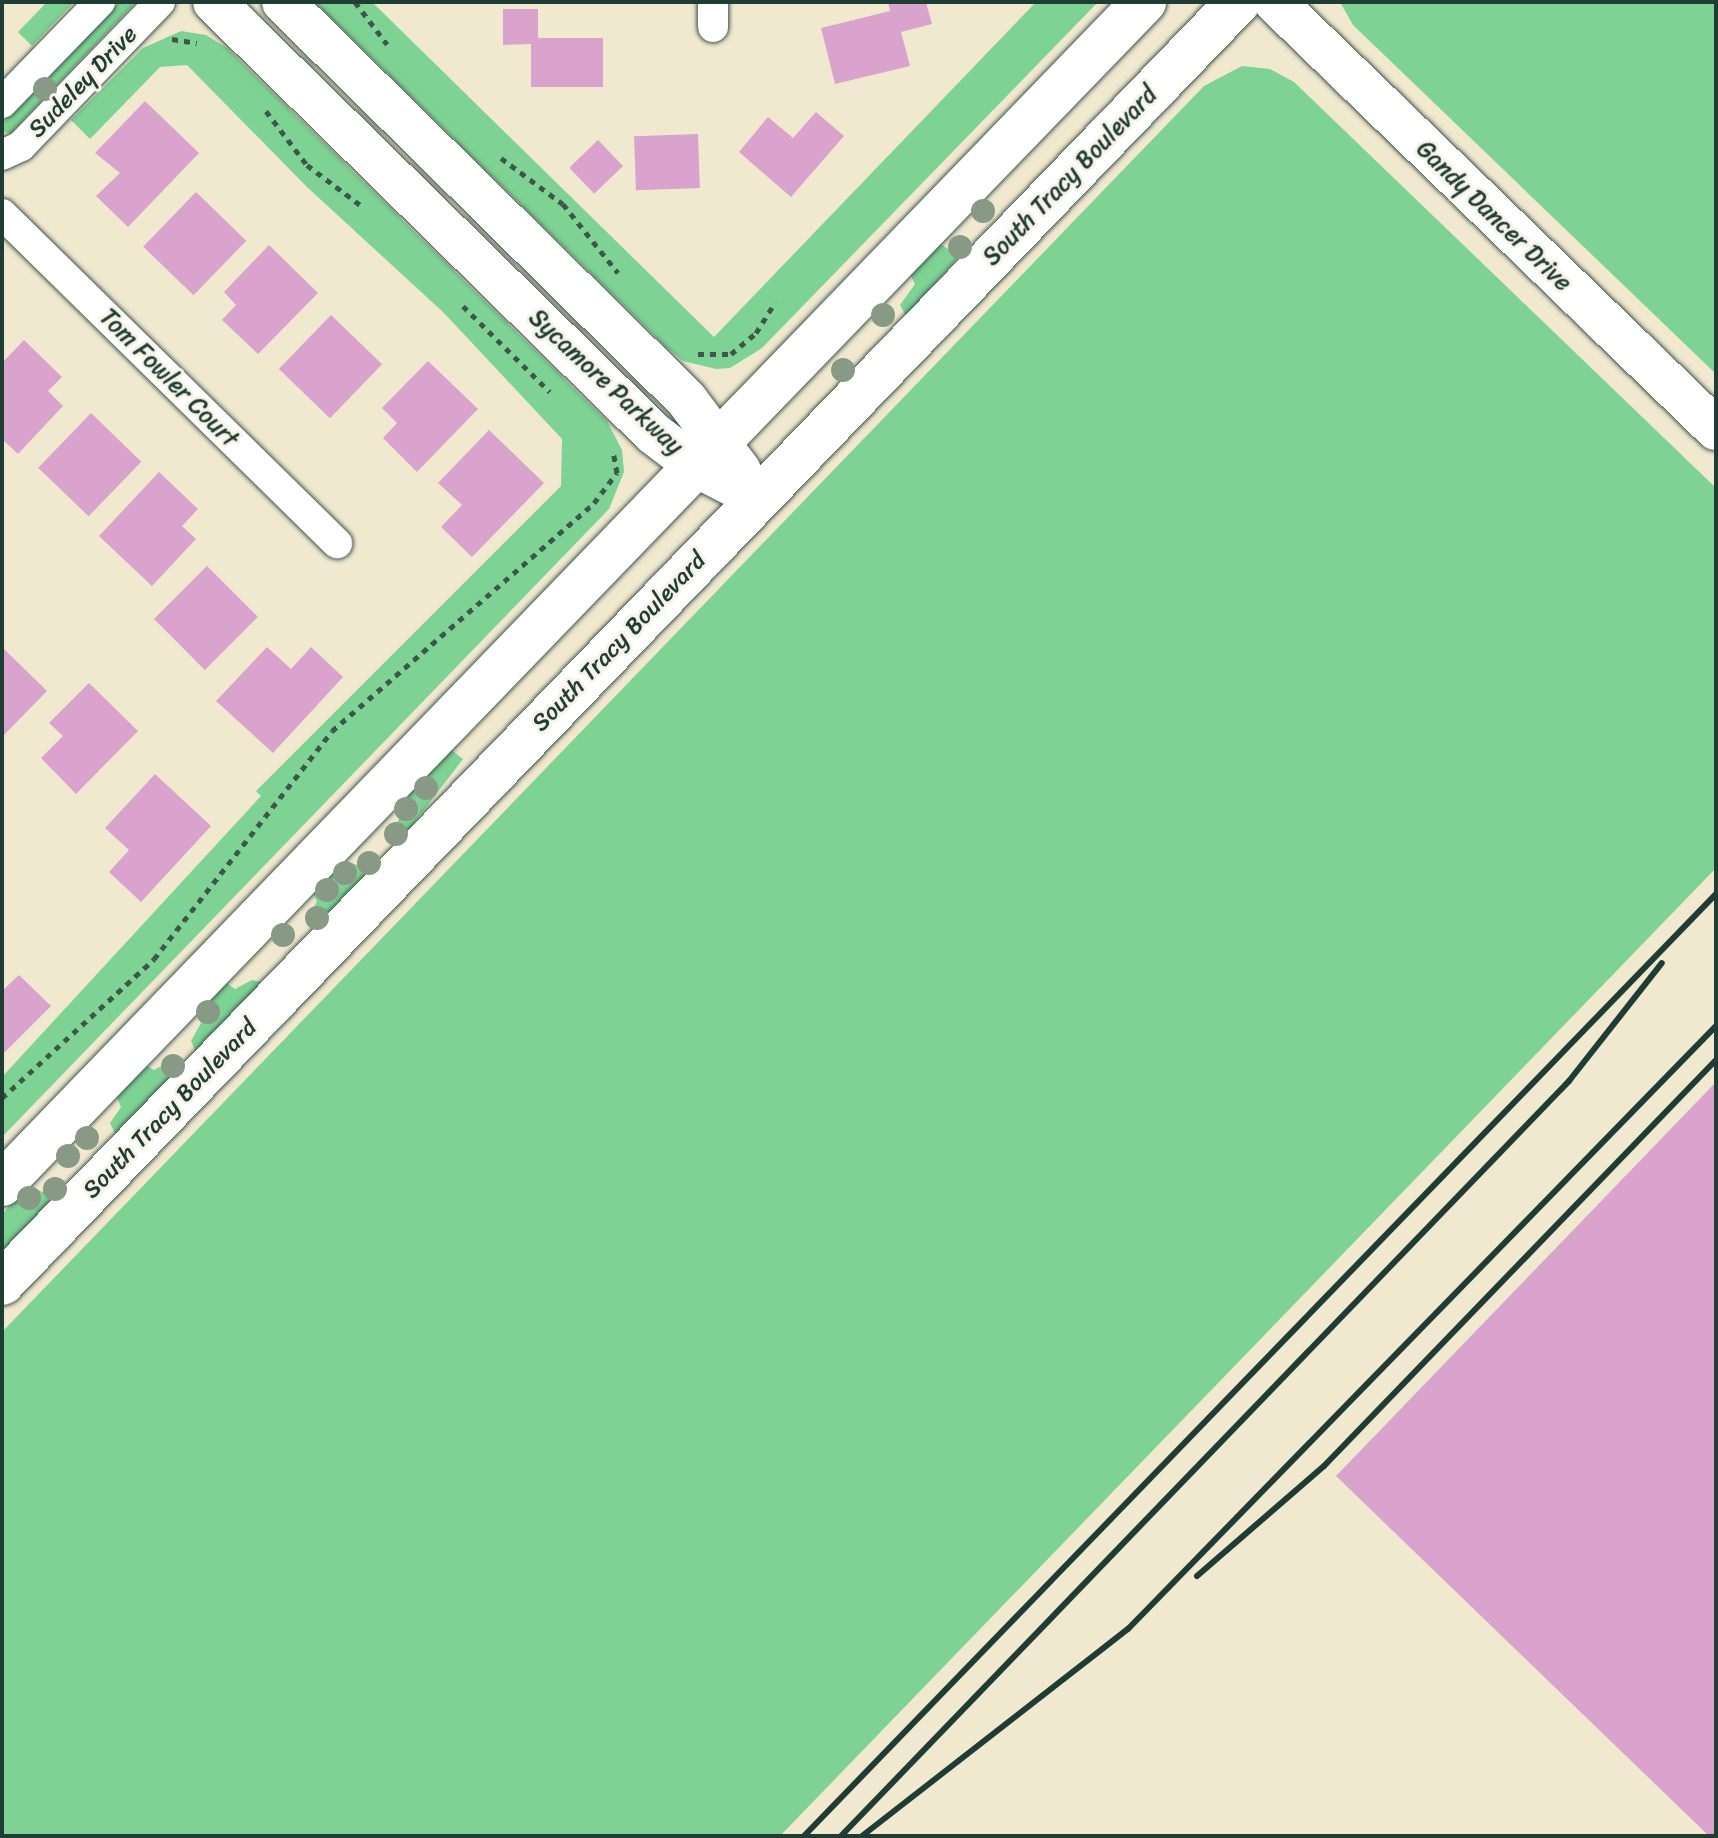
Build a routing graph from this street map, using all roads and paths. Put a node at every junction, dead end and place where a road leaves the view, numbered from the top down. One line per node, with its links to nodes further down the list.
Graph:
1 (100, 2): 10 (street, Sudeley Drive)
2 (160, 2): 11 (street, Sudeley Drive)
3 (214, 2): 18 (main road, Sycamore Parkway)
4 (283, 2): 18 (main road, Sycamore Parkway)
5 (355, 2): 9 (path)
6 (1144, 2): 18 (main road)
7 (1238, 2): 19 (main road, South Tracy Boulevard)
8 (1275, 2): 17 (main road, Gandy Dancer Drive)
9 (396, 56)
10 (2, 103)
11 (2, 155)
12 (498, 156): 14 (path)
13 (2, 214): 20 (street, Tom Fowler Court)
14 (625, 281)
15 (775, 302): 16 (path)
16 (686, 347)
17 (1716, 429)
18 (708, 454): 19 (main road, Sycamore Parkway); 21 (main road)
19 (758, 498): 22 (main road, South Tracy Boulevard)
20 (337, 543)
21 (2, 1184)
22 (2, 1283)

